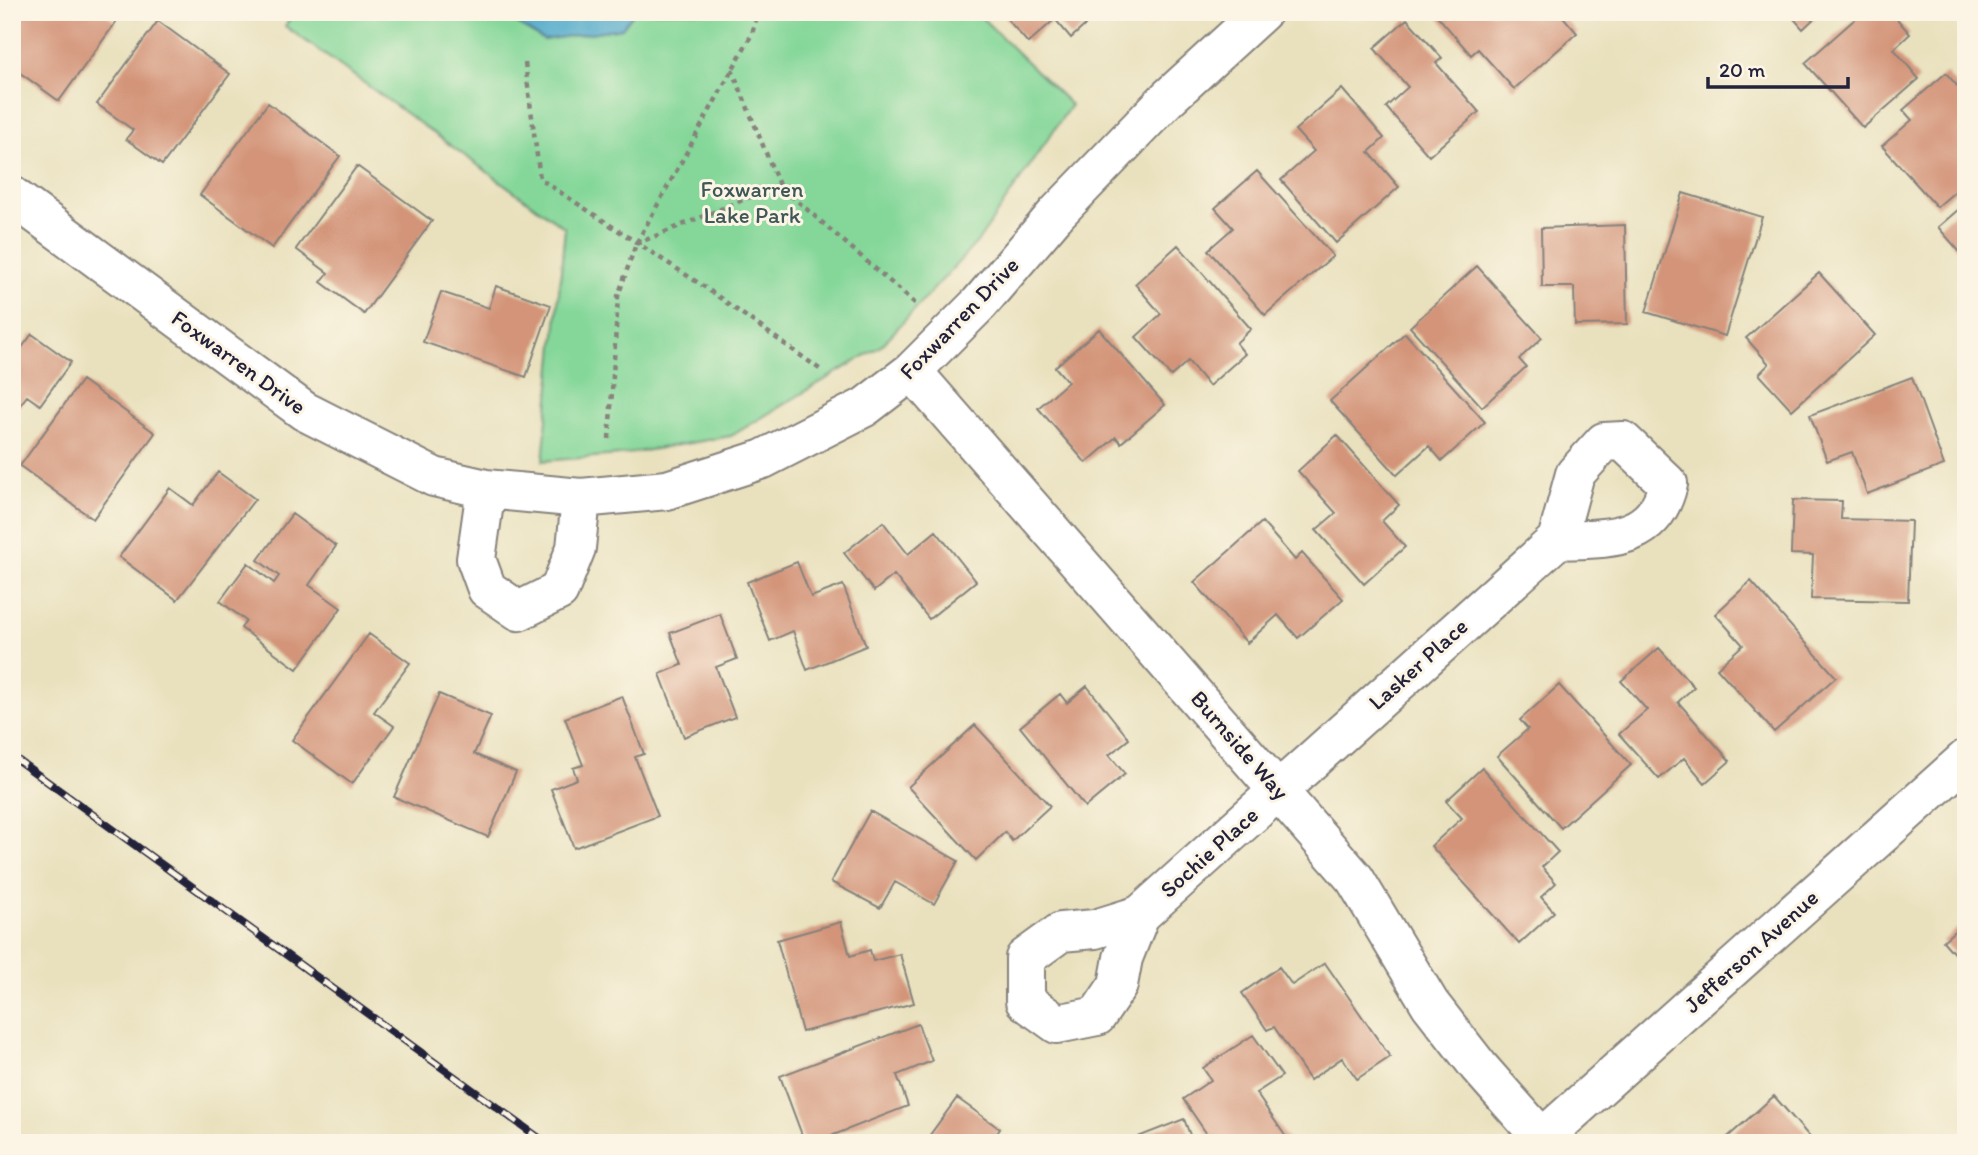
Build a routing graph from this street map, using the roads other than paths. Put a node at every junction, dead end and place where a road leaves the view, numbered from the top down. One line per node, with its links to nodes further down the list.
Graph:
1 (1262, 12): 3 (street, Foxwarren Drive)
2 (12, 196): 4 (street, Foxwarren Drive)
3 (912, 371): 5 (street, Foxwarren Drive); 8 (street, Burnside Way)
4 (486, 489): 5 (street, Foxwarren Drive); 5 (street)
5 (581, 498)
6 (1557, 540): 8 (street, Lasker Place)
7 (1966, 759): 10 (street, Jefferson Avenue)
8 (1278, 789): 9 (street, Sochie Place); 10 (street, Burnside Way)
9 (1140, 915)
10 (1542, 1141)

